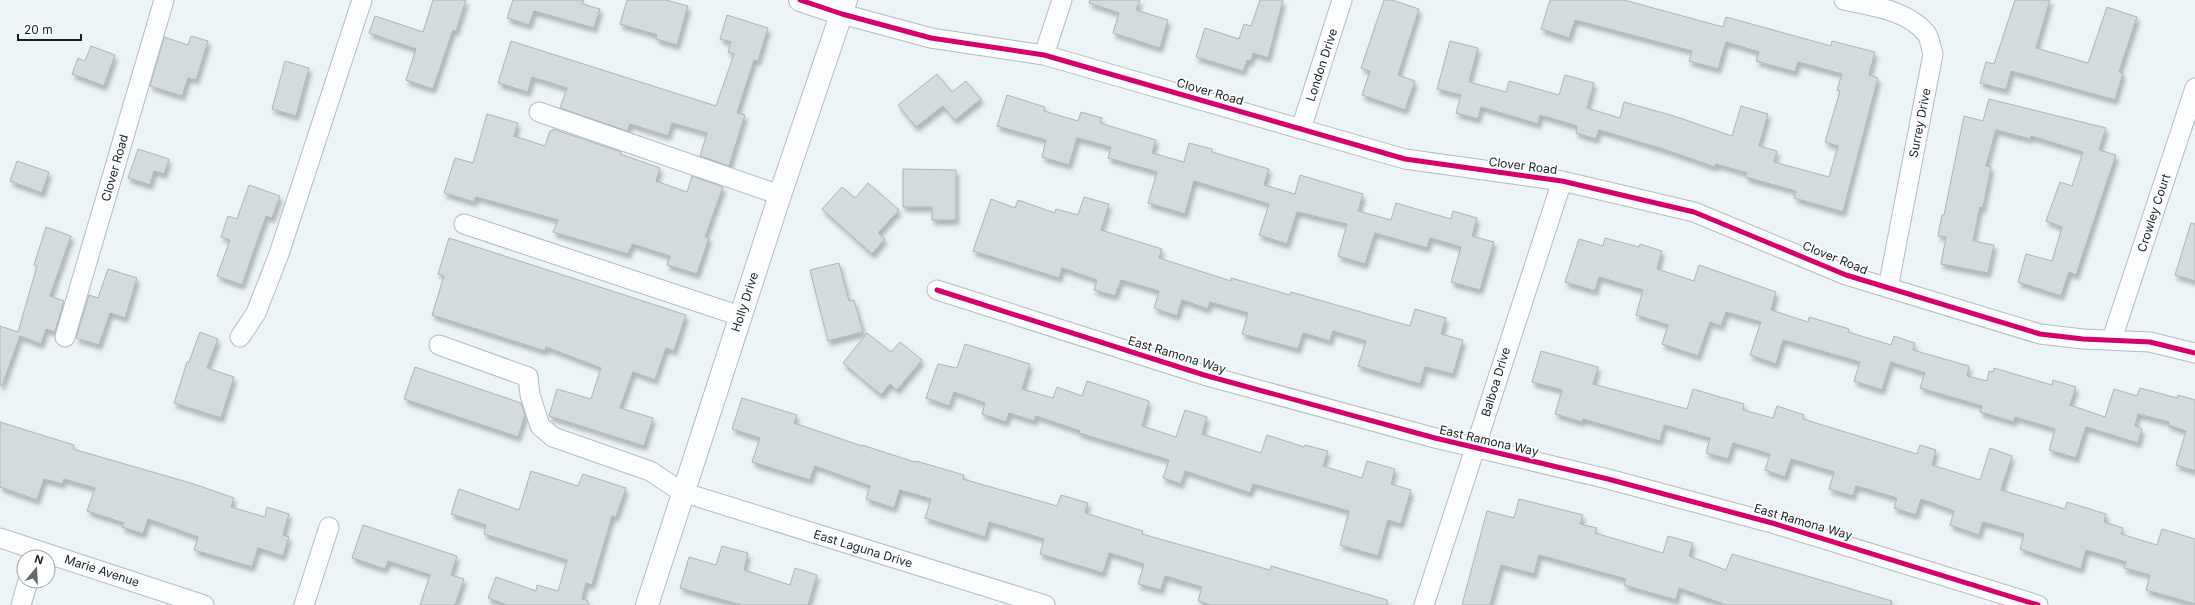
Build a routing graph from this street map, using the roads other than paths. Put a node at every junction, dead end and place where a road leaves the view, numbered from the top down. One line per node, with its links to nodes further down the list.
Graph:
1 (164, 0): 18 (street, Clover Road)
2 (362, 0): 19 (street)
3 (800, 0): 7 (street)
4 (1062, 0): 8 (street)
5 (1342, 0): 11 (street, London Drive)
6 (1851, 2): 15 (street, Surrey Drive)
7 (844, 7): 8 (street, Clover Road); 13 (street, Holly Drive)
8 (1044, 55): 11 (street, Clover Road)
9 (2195, 88): 20 (street, Crowley Court)
10 (539, 112): 13 (street)
11 (1301, 129): 12 (street, Clover Road)
12 (1562, 181): 15 (street, Clover Road); 23 (street, Balboa Drive)
13 (780, 195): 17 (street, Holly Drive)
14 (464, 224): 17 (street)
15 (1888, 288): 20 (street, Clover Road)
16 (937, 290): 23 (street, East Ramona Way)
17 (740, 316): 24 (street, Holly Drive)
18 (65, 337)
19 (240, 337)
20 (2112, 339): 22 (street, Clover Road)
21 (439, 345): 24 (street, East Laguna Drive)
22 (2195, 353)
23 (1476, 448): 35 (street, Balboa Drive); 36 (street, East Ramona Way)
24 (682, 492): 33 (street, Holly Drive); 34 (street, East Laguna Drive)
25 (328, 527): 32 (street)
26 (0, 538): 27 (street, Marie Avenue)
27 (25, 549)
28 (56, 560): 31 (street, Marie Avenue)
29 (25, 589): 30 (street)
30 (20, 605)
31 (204, 605)
32 (304, 605)
33 (646, 605)
34 (1045, 605)
35 (1424, 605)
36 (2038, 605)

